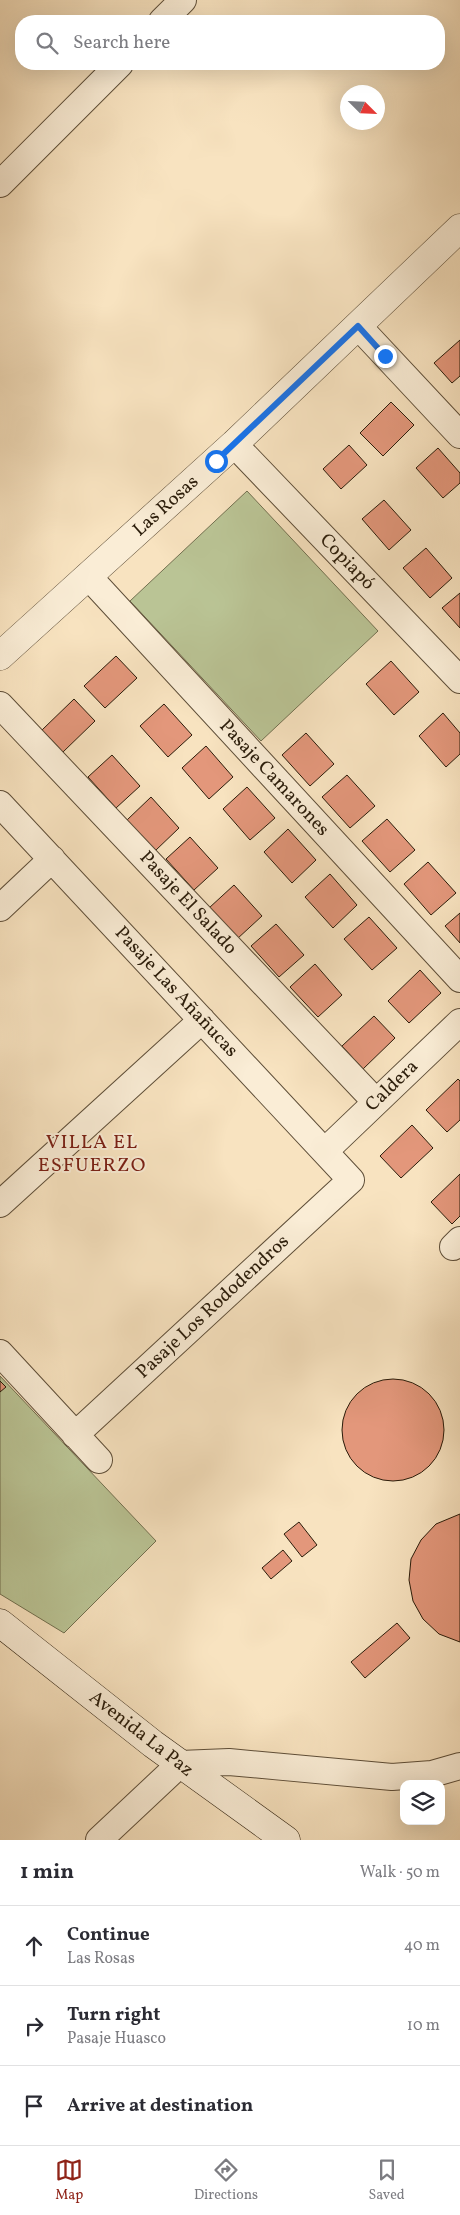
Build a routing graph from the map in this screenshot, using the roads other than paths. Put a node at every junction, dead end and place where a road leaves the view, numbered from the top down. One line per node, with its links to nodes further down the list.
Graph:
1 (183, 0): 2 (street)
2 (168, 15)
3 (114, 70): 4 (street)
4 (0, 184)
5 (460, 228): 6 (street, Las Rosas)
6 (358, 326): 7 (street); 8 (street, Las Rosas)
7 (460, 435)
8 (234, 444): 9 (street, Las Rosas); 11 (street, Copiapó)
9 (88, 576): 10 (street, Las Rosas); 16 (street, Pasaje Camarones)
10 (0, 656)
11 (460, 680)
12 (0, 705): 19 (street, Pasaje El Salado)
13 (0, 804): 14 (street, Pasaje Las Añañucas)
14 (52, 859): 15 (street); 17 (street, Pasaje Las Añañucas)
15 (0, 908)
16 (460, 979)
17 (202, 1020): 20 (street, Pasaje Las Añañucas); 22 (street)
18 (460, 1022): 19 (street, Caldera)
19 (376, 1102): 20 (street, Caldera)
20 (325, 1151): 21 (street, Pasaje Las Añañucas)
21 (351, 1180): 24 (street, Pasaje Los Rododendros)
22 (0, 1204)
23 (0, 1353): 24 (street)
24 (76, 1435): 25 (street)
25 (99, 1460)
26 (0, 1623): 27 (street, Avenida La Paz)
27 (180, 1764): 28 (street); 29 (street); 30 (street, Avenida La Paz)
28 (460, 1766)
29 (99, 1840)
30 (286, 1840)

